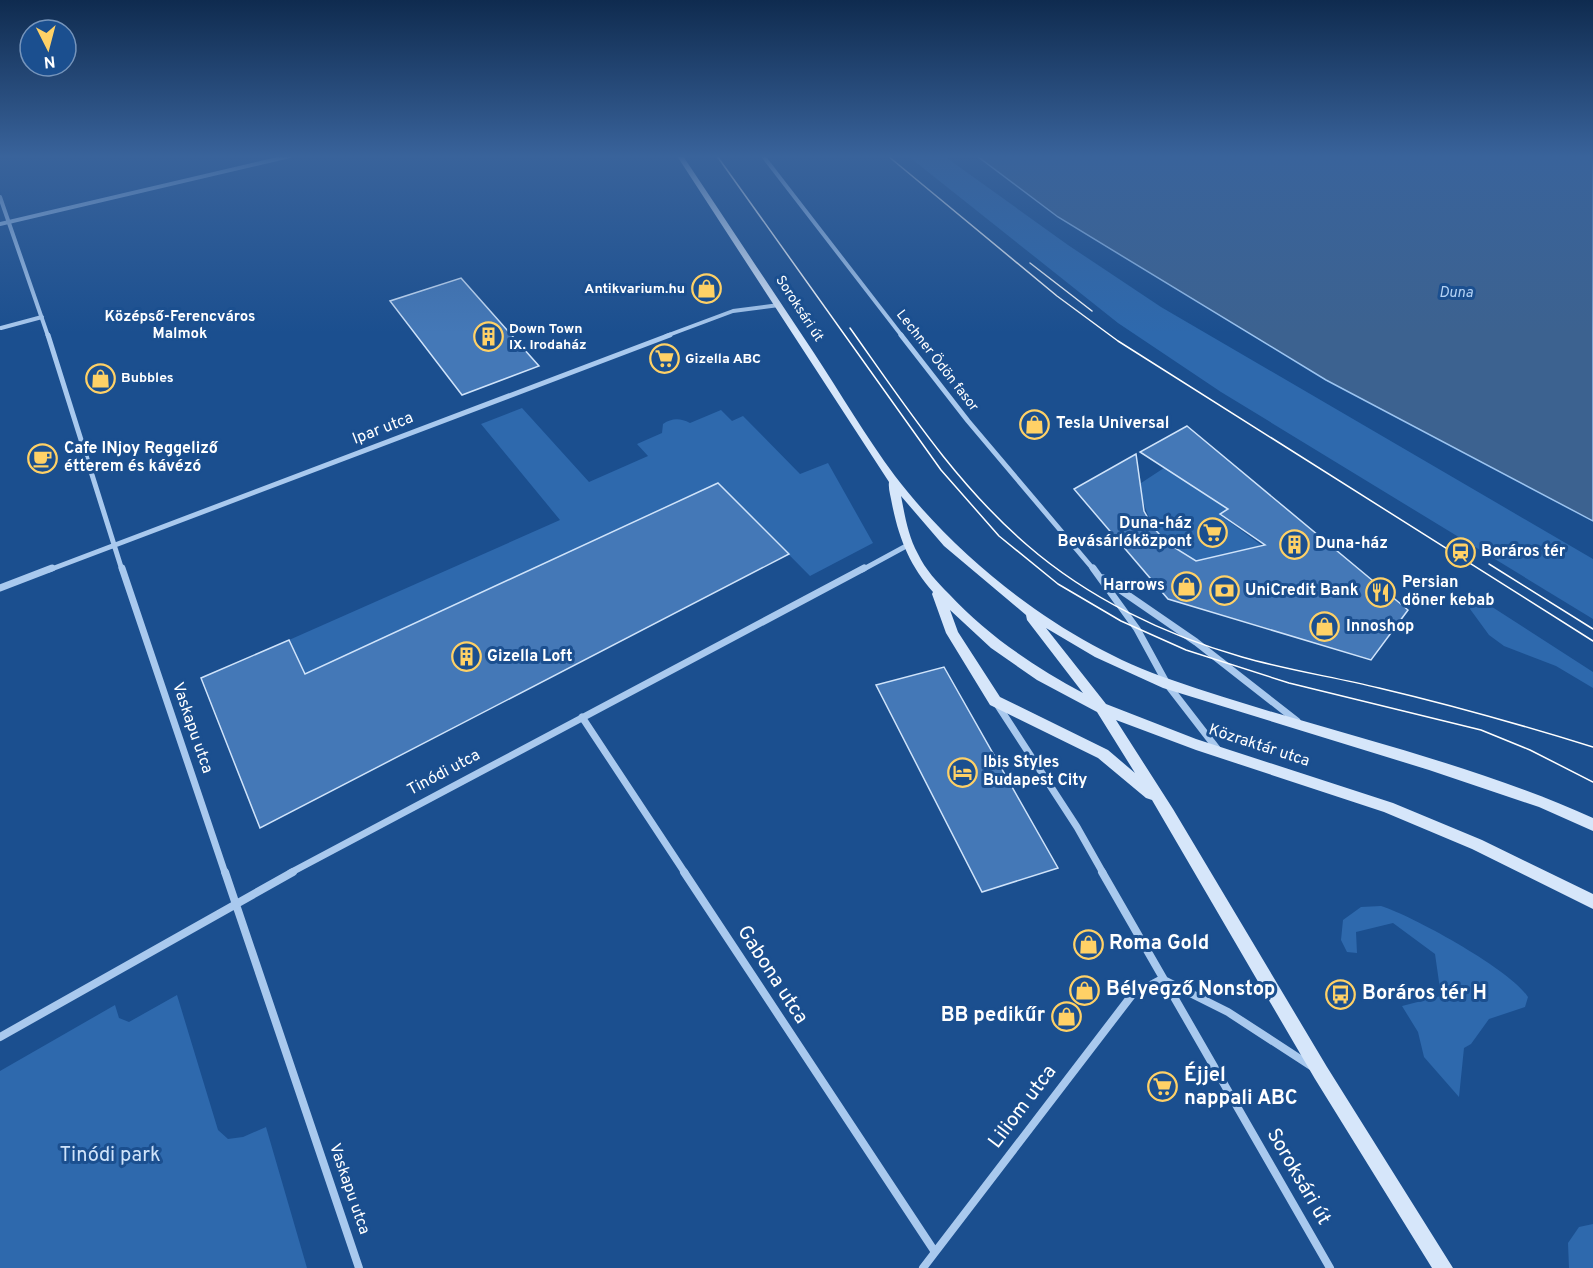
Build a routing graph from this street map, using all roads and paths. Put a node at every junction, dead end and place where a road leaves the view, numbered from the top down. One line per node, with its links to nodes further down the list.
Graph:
1 (7, 215): 5 (street, Vaskapu utca)
2 (38, 215): 5 (street)
3 (719, 215): 7 (main road, Soroksári út)
4 (809, 215): 13 (street, Lechner Ödön fasor)
5 (9, 222): 6 (street); 8 (street, Vaskapu utca)
6 (0, 224)
7 (779, 305): 10 (main road, Soroksári út); 11 (street, Ipar utca)
8 (42, 317): 9 (street); 11 (street, Vaskapu utca)
9 (1, 328)
10 (892, 479): 12 (main road, Soroksári út); 16 (main road, Soroksári út)
11 (114, 545): 14 (street, Ipar utca); 25 (street, Vaskapu utca)
12 (908, 546): 15 (main road, Soroksári út); 20 (street, Tinódi utca)
13 (1099, 575): 17 (street, Lechner Ödön fasor); 21 (street, Lechner Ödön fasor)
14 (0, 588)
15 (936, 588): 18 (main road); 19 (main road, Közraktár utca)
16 (1025, 609): 17 (main road, Közraktár utca); 19 (main road)
17 (1167, 684): 21 (main road, Közraktár utca); 22 (street, Lechner Ödön fasor)
18 (995, 701): 23 (main road); 27 (street, Soroksári út)
19 (1102, 708): 22 (main road, Közraktár utca); 23 (main road)
20 (582, 717): 25 (street, Tinódi utca); 30 (street, Gabona utca)
21 (1303, 725): 24 (main road, Közraktár utca)
22 (1222, 755): 26 (main road, Közraktár utca)
23 (1164, 806): 29 (main road)
24 (1593, 825)
25 (236, 902): 28 (street, Tinódi utca); 31 (street, Vaskapu utca)
26 (1593, 902)
27 (1162, 979): 29 (street); 30 (street, Liliom utca); 33 (street, Soroksári út)
28 (0, 1037)
29 (1321, 1072): 34 (main road)
30 (935, 1252): 32 (street, Liliom utca)
31 (360, 1268)
32 (923, 1268)
33 (1330, 1268)
34 (1443, 1268)

